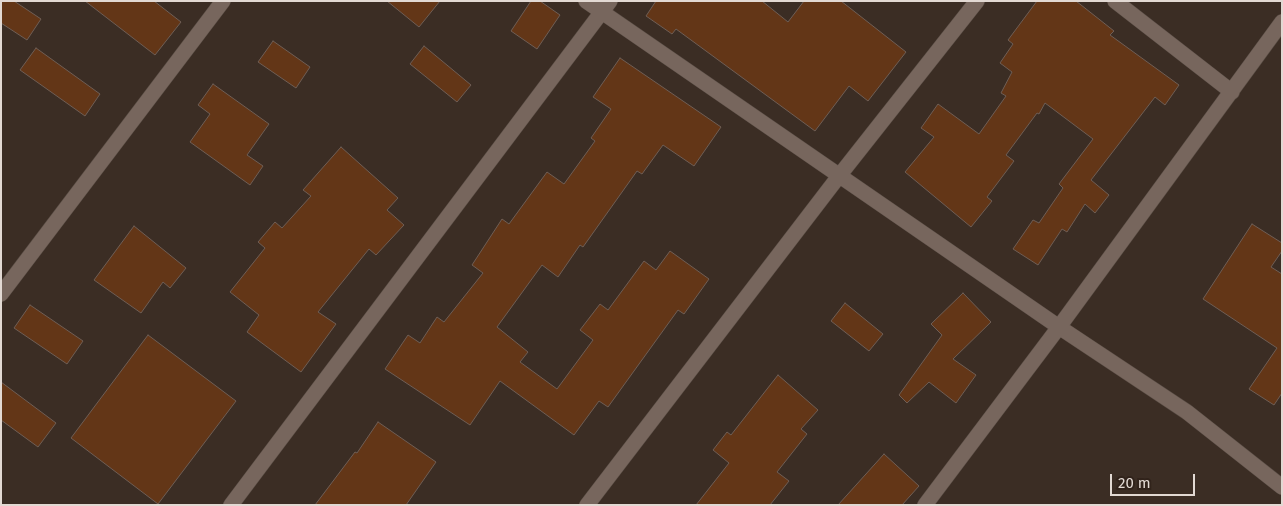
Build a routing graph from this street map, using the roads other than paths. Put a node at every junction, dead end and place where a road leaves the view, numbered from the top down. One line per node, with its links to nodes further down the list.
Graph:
1 (223, 1): 9 (street)
2 (586, 1): 5 (street)
3 (977, 1): 8 (street)
4 (1114, 1): 7 (street)
5 (606, 7): 8 (street); 12 (street)
6 (1282, 22): 7 (street)
7 (1232, 92): 10 (street)
8 (839, 176): 10 (street); 13 (street)
9 (1, 294)
10 (1059, 327): 11 (street); 14 (street)
11 (1282, 487)
12 (231, 505)
13 (587, 505)
14 (925, 505)

